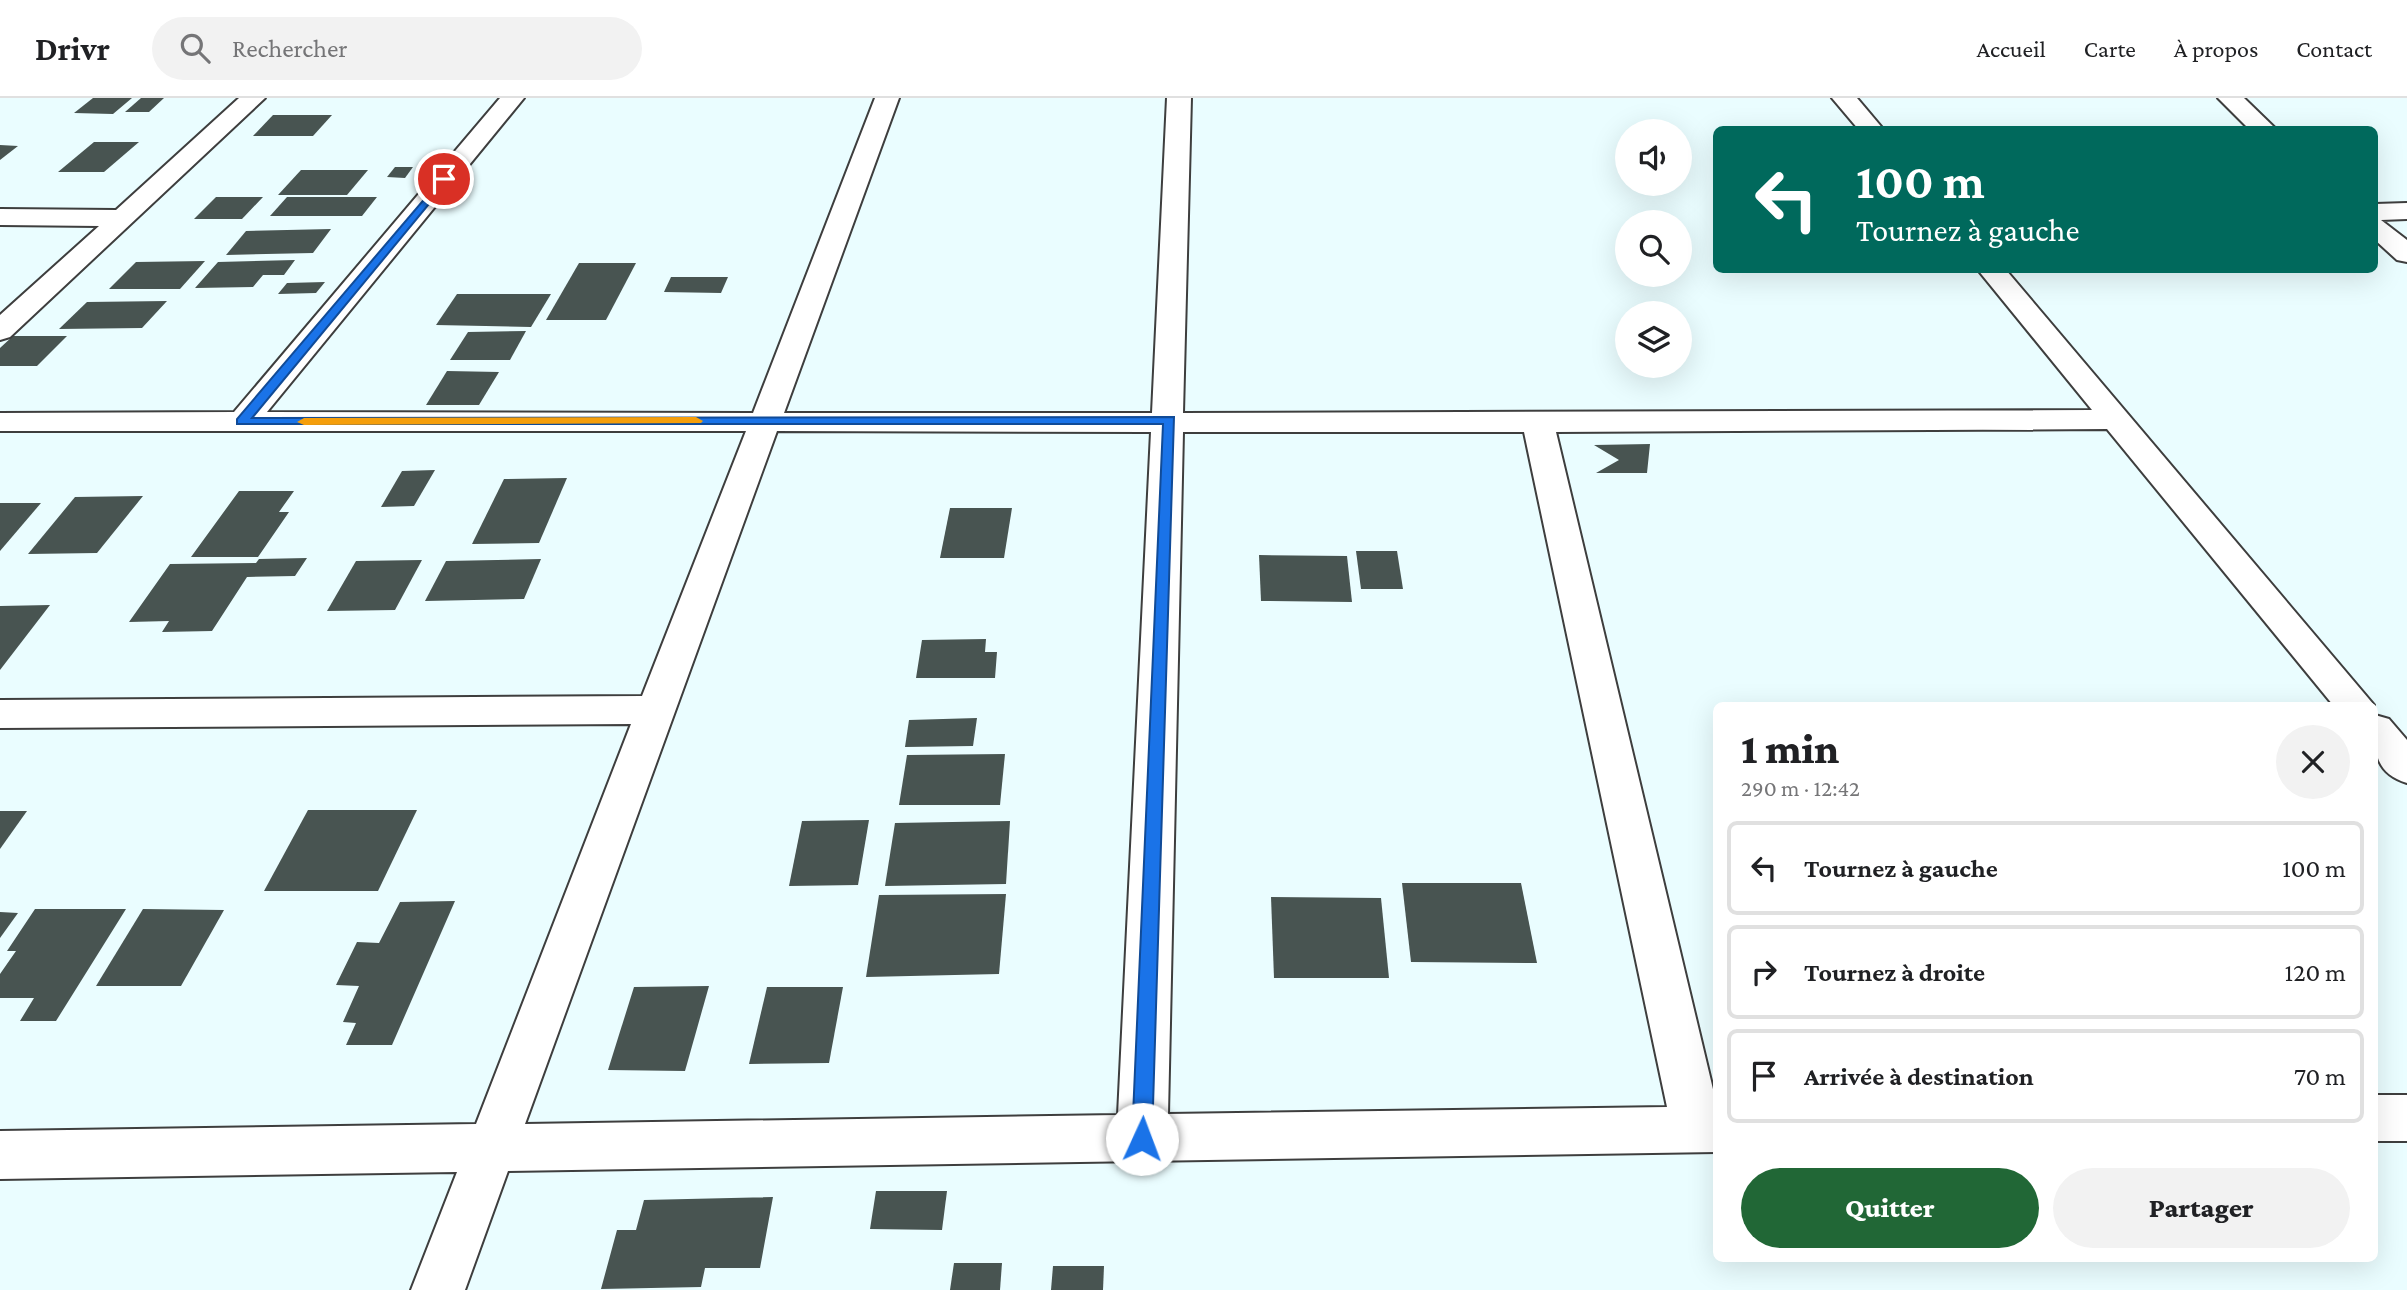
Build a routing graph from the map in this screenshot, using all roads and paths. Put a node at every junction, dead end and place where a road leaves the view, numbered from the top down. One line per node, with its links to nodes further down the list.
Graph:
1 (253, 98): 12 (street)
2 (512, 98): 21 (street)
3 (887, 98): 19 (street)
4 (1179, 98): 18 (street)
5 (1844, 98): 7 (street)
6 (2230, 98): 8 (street)
7 (1868, 126)
8 (2261, 126)
9 (2378, 212): 10 (street)
10 (2407, 212)
11 (0, 217): 12 (street)
12 (124, 218): 16 (street)
13 (2378, 229): 14 (street)
14 (2407, 254)
15 (1994, 273): 17 (street)
16 (0, 331)
17 (2116, 419): 22 (street); 23 (street)
18 (1170, 420): 19 (street); 22 (street); 31 (street)
19 (766, 421): 21 (street); 24 (street)
20 (0, 422): 21 (street)
21 (242, 422)
22 (1538, 424): 30 (street)
23 (2352, 702)
24 (657, 710): 25 (street); 32 (street)
25 (0, 714)
26 (2378, 733): 27 (street)
27 (2407, 768)
28 (2378, 1118): 29 (street)
29 (2407, 1118)
30 (1707, 1129): 31 (street)
31 (1142, 1139): 32 (street)
32 (492, 1147): 33 (street); 34 (street)
33 (0, 1155)
34 (438, 1290)

